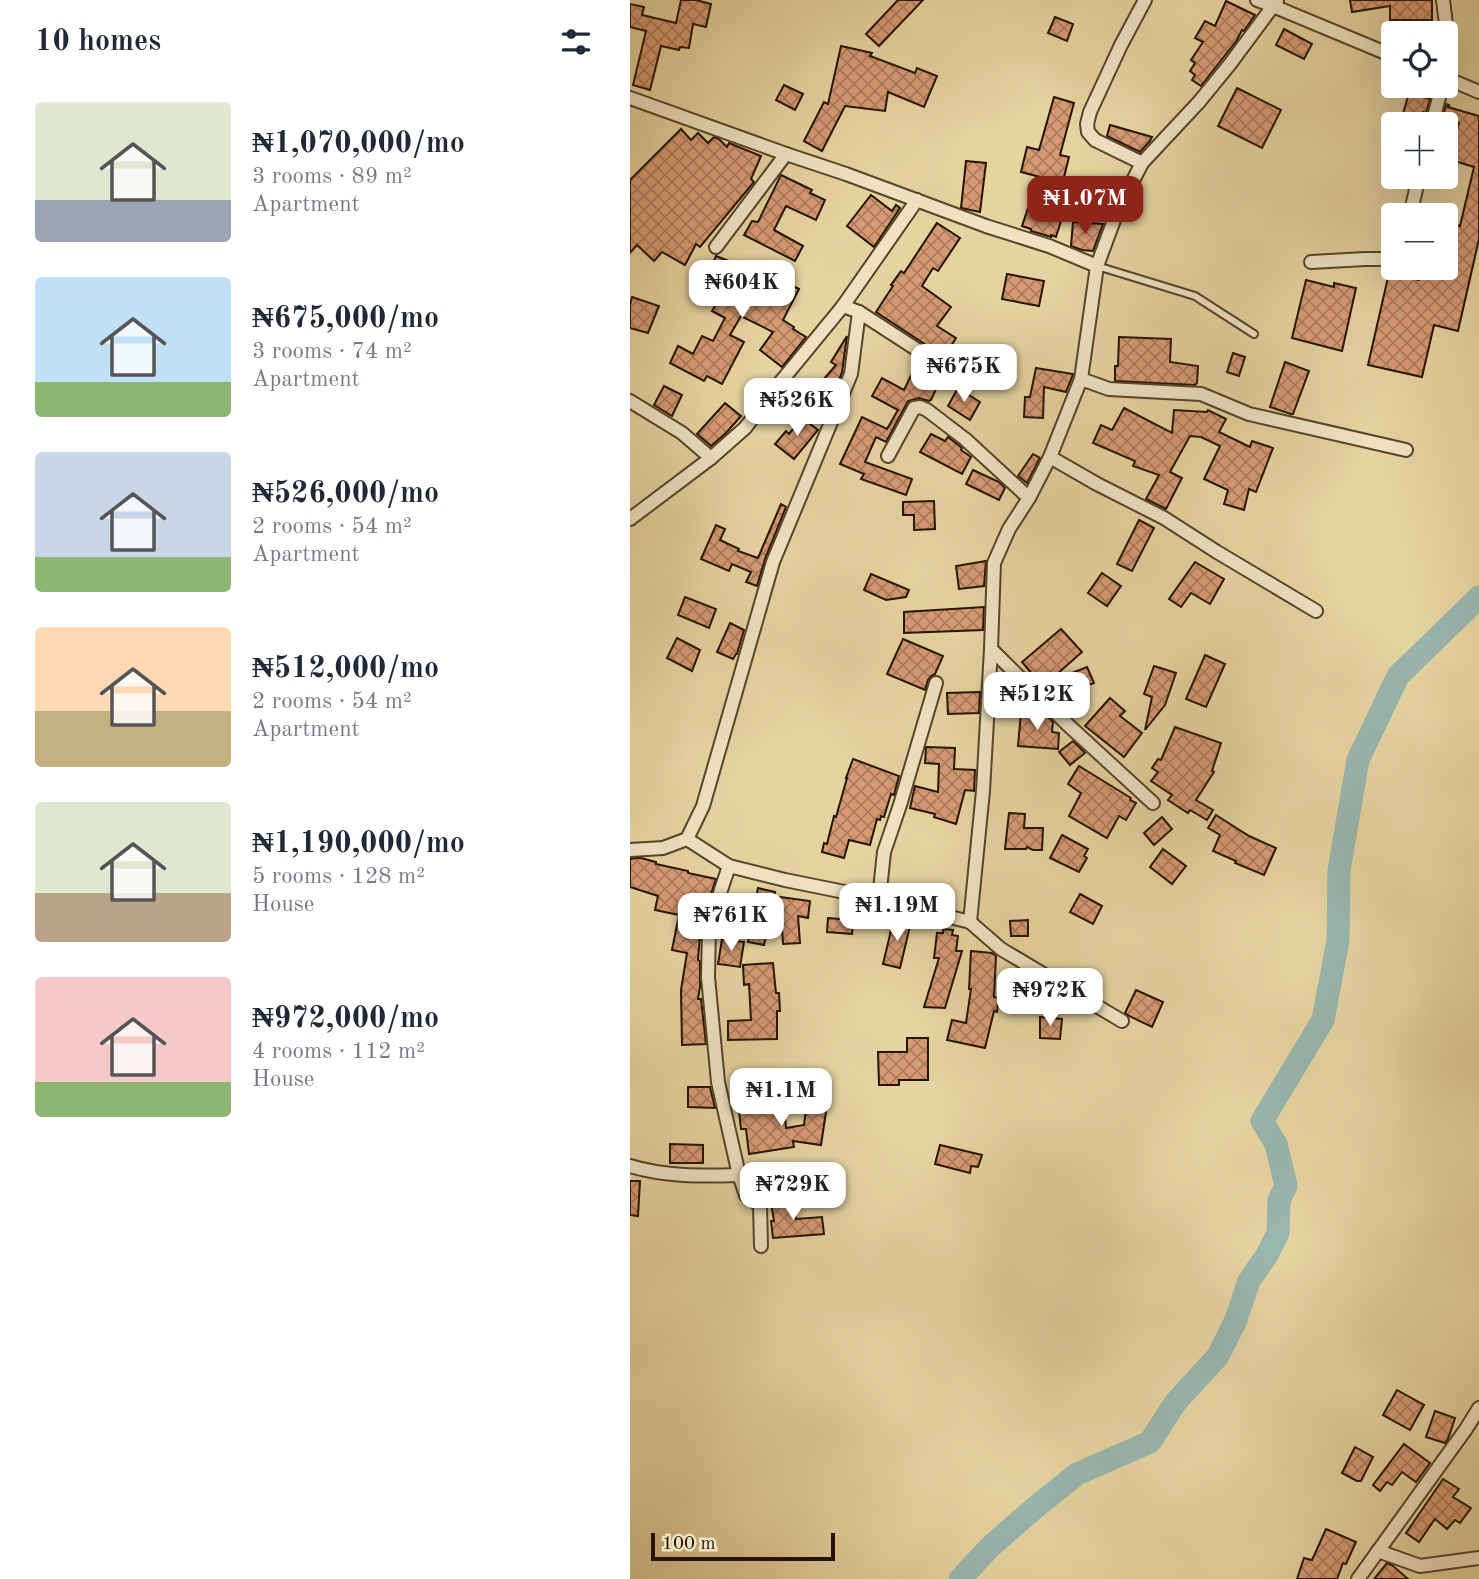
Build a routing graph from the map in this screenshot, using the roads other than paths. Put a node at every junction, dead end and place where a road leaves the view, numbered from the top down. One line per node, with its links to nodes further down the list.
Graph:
1 (1145, 0): 11 (street)
2 (1257, 0): 4 (street)
3 (1443, 0): 5 (street)
4 (1275, 3): 6 (street); 11 (street)
5 (1446, 21)
6 (1381, 51)
7 (1458, 83): 8 (street)
8 (1479, 92)
9 (630, 98): 10 (street)
10 (786, 154): 12 (street); 13 (street)
11 (1142, 163): 16 (street)
12 (917, 200): 16 (street); 17 (street)
13 (716, 247)
14 (1381, 259): 15 (street)
15 (1311, 262)
16 (1097, 266): 19 (lane); 21 (street)
17 (843, 306): 18 (street); 26 (street)
18 (859, 312): 20 (street); 33 (street)
19 (1254, 334)
20 (950, 371)
21 (1081, 379): 23 (street); 25 (street)
22 (630, 401): 26 (street)
23 (1406, 450)
24 (888, 456): 27 (street)
25 (1050, 457): 27 (street); 29 (street)
26 (711, 458): 28 (street)
27 (1030, 498): 30 (street)
28 (630, 519)
29 (1316, 611)
30 (991, 649): 32 (street); 37 (street)
31 (936, 683): 36 (street)
32 (1153, 803)
33 (687, 839): 34 (street); 35 (street)
34 (630, 850)
35 (729, 866): 36 (street); 40 (street)
36 (879, 899): 37 (street)
37 (970, 922): 38 (street)
38 (1122, 1021)
39 (630, 1166): 40 (street)
40 (739, 1175): 41 (street)
41 (761, 1245)
42 (1479, 1408): 43 (street)
43 (1466, 1429): 44 (street); 45 (street)
44 (1479, 1434)
45 (1378, 1551): 46 (street); 47 (street)
46 (1479, 1558)
47 (1358, 1579)

